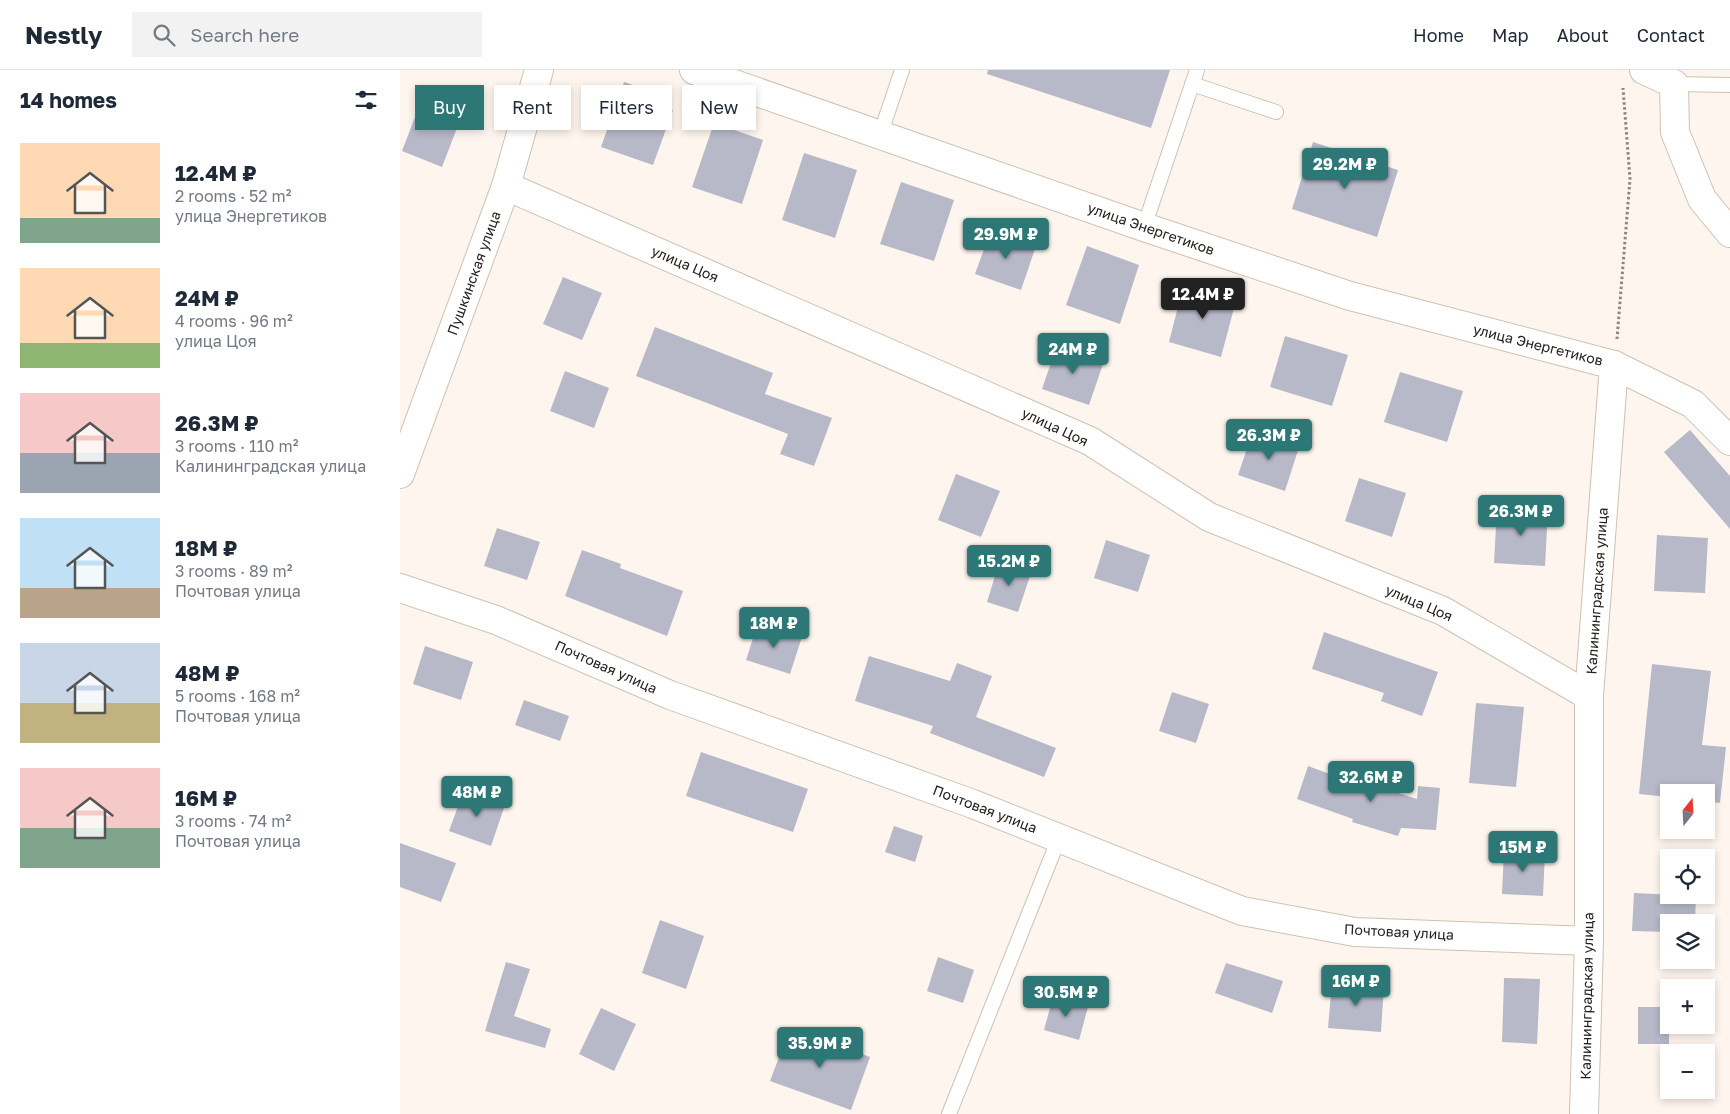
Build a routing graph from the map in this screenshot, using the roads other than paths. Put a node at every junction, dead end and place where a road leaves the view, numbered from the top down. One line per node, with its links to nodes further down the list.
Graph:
1 (539, 70): 11 (street, Пушкинская улица)
2 (694, 70): 10 (street, улица Энергетиков)
3 (902, 70): 10 (lane)
4 (1196, 70): 6 (lane)
5 (1633, 75): 7 (street)
6 (1192, 84): 9 (lane); 12 (lane)
7 (1674, 84): 8 (lane); 13 (street)
8 (1730, 85)
9 (1276, 112)
10 (880, 135): 12 (street, улица Энергетиков)
11 (506, 186): 16 (street, Пушкинская улица); 18 (street, улица Цоя)
12 (1144, 228): 14 (street, улица Энергетиков)
13 (1730, 233)
14 (1614, 365): 15 (street, улица Энергетиков); 18 (street, Калининградская улица)
15 (1730, 440)
16 (400, 474)
17 (400, 588): 19 (street, Почтовая улица)
18 (1589, 696): 20 (street, Калининградская улица)
19 (1059, 838): 20 (street, Почтовая улица); 21 (lane)
20 (1589, 941): 22 (street, Калининградская улица)
21 (949, 1114)
22 (1584, 1114)

